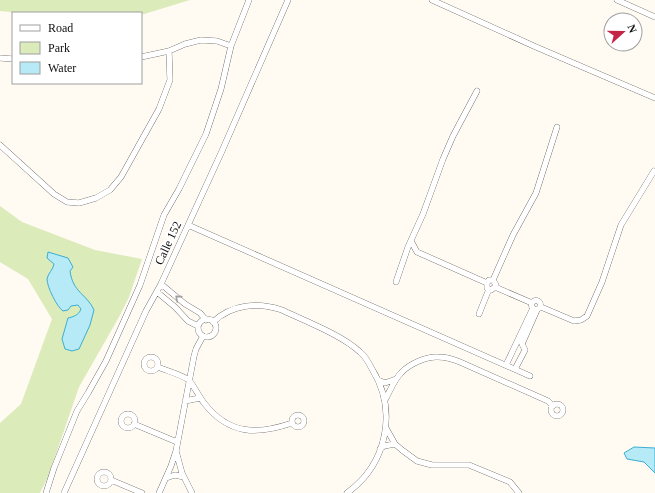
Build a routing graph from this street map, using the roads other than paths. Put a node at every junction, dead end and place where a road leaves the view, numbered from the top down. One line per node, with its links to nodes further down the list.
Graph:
1 (248, 0): 6 (street)
2 (288, 0): 16 (street, Calle 152)
3 (432, 0): 12 (street)
4 (618, 0): 5 (street)
5 (655, 17)
6 (231, 46): 7 (street); 54 (street)
7 (169, 50): 8 (street); 14 (street)
8 (142, 56)
9 (0, 58): 10 (street)
10 (12, 59)
11 (477, 91): 17 (street)
12 (655, 98)
13 (557, 127): 20 (street)
14 (0, 145)
15 (654, 171): 27 (street)
16 (188, 225): 23 (street, Calle 152); 33 (street)
17 (411, 241): 18 (street); 19 (street)
18 (416, 252): 19 (street); 22 (street)
19 (406, 256): 21 (street)
20 (493, 280): 22 (street); 24 (street)
21 (396, 282)
22 (486, 283): 25 (street)
23 (161, 284): 26 (street, Calle 152); 29 (street, one-way to 23)
24 (495, 287): 25 (street); 27 (street)
25 (489, 289): 28 (street)
26 (157, 292): 31 (street); 55 (street, Calle 152)
27 (536, 307): 33 (street); 35 (street)
28 (479, 314)
29 (206, 320): 30 (street); 31 (street)
30 (213, 322): 32 (street); 38 (street)
31 (198, 326): 32 (street)
32 (203, 336): 39 (street)
33 (506, 365): 35 (street)
34 (158, 367): 39 (street)
35 (515, 369): 36 (street)
36 (530, 376)
37 (397, 379): 38 (street); 41 (street); 43 (street)
38 (378, 380): 41 (street)
39 (190, 381): 40 (street); 42 (street)
40 (200, 398): 42 (street); 44 (street)
41 (385, 400): 46 (street)
42 (185, 402): 47 (street)
43 (553, 406)
44 (292, 423)
45 (134, 424): 47 (street)
46 (386, 427): 48 (street); 49 (street)
47 (177, 442): 50 (street)
48 (395, 444): 49 (street); 60 (street)
49 (380, 450): 59 (street)
50 (176, 451): 51 (street); 52 (street)
51 (166, 478): 52 (street); 57 (street)
52 (184, 478): 58 (street)
53 (111, 480): 56 (street)
54 (46, 493)
55 (64, 493)
56 (142, 493)
57 (158, 493)
58 (192, 493)
59 (347, 493)
60 (519, 493)

